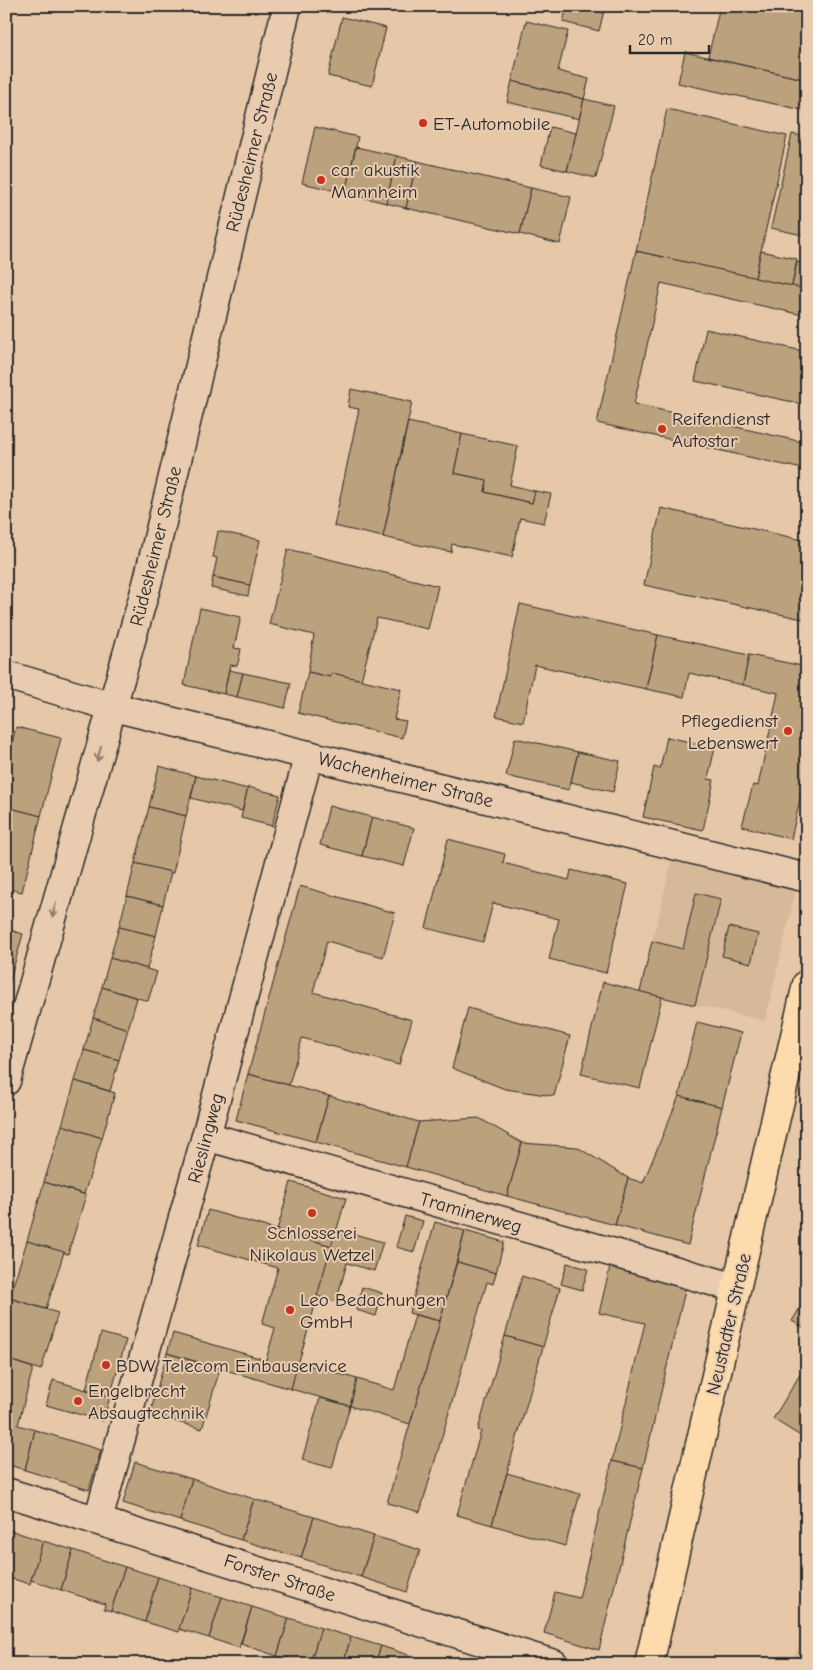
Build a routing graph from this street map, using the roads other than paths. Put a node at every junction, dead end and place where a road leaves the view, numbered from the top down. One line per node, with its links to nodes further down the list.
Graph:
1 (287, 6): 3 (street, Rüdesheimer Straße)
2 (6, 675): 3 (street, Wachenheimer Straße)
3 (113, 707): 4 (street, Wachenheimer Straße); 7 (street, Rüdesheimer Straße, one-way to 7)
4 (309, 755): 5 (street, Wachenheimer Straße); 8 (street, Rieslingweg)
5 (807, 878)
6 (807, 984): 9 (main road, Neustadter Straße)
7 (6, 1081)
8 (206, 1136): 9 (street, Traminerweg); 11 (street, Rieslingweg)
9 (736, 1288): 13 (main road, Neustadter Straße)
10 (6, 1492): 11 (street, Forster Straße)
11 (98, 1520): 12 (street, Forster Straße)
12 (554, 1664)
13 (649, 1664)

